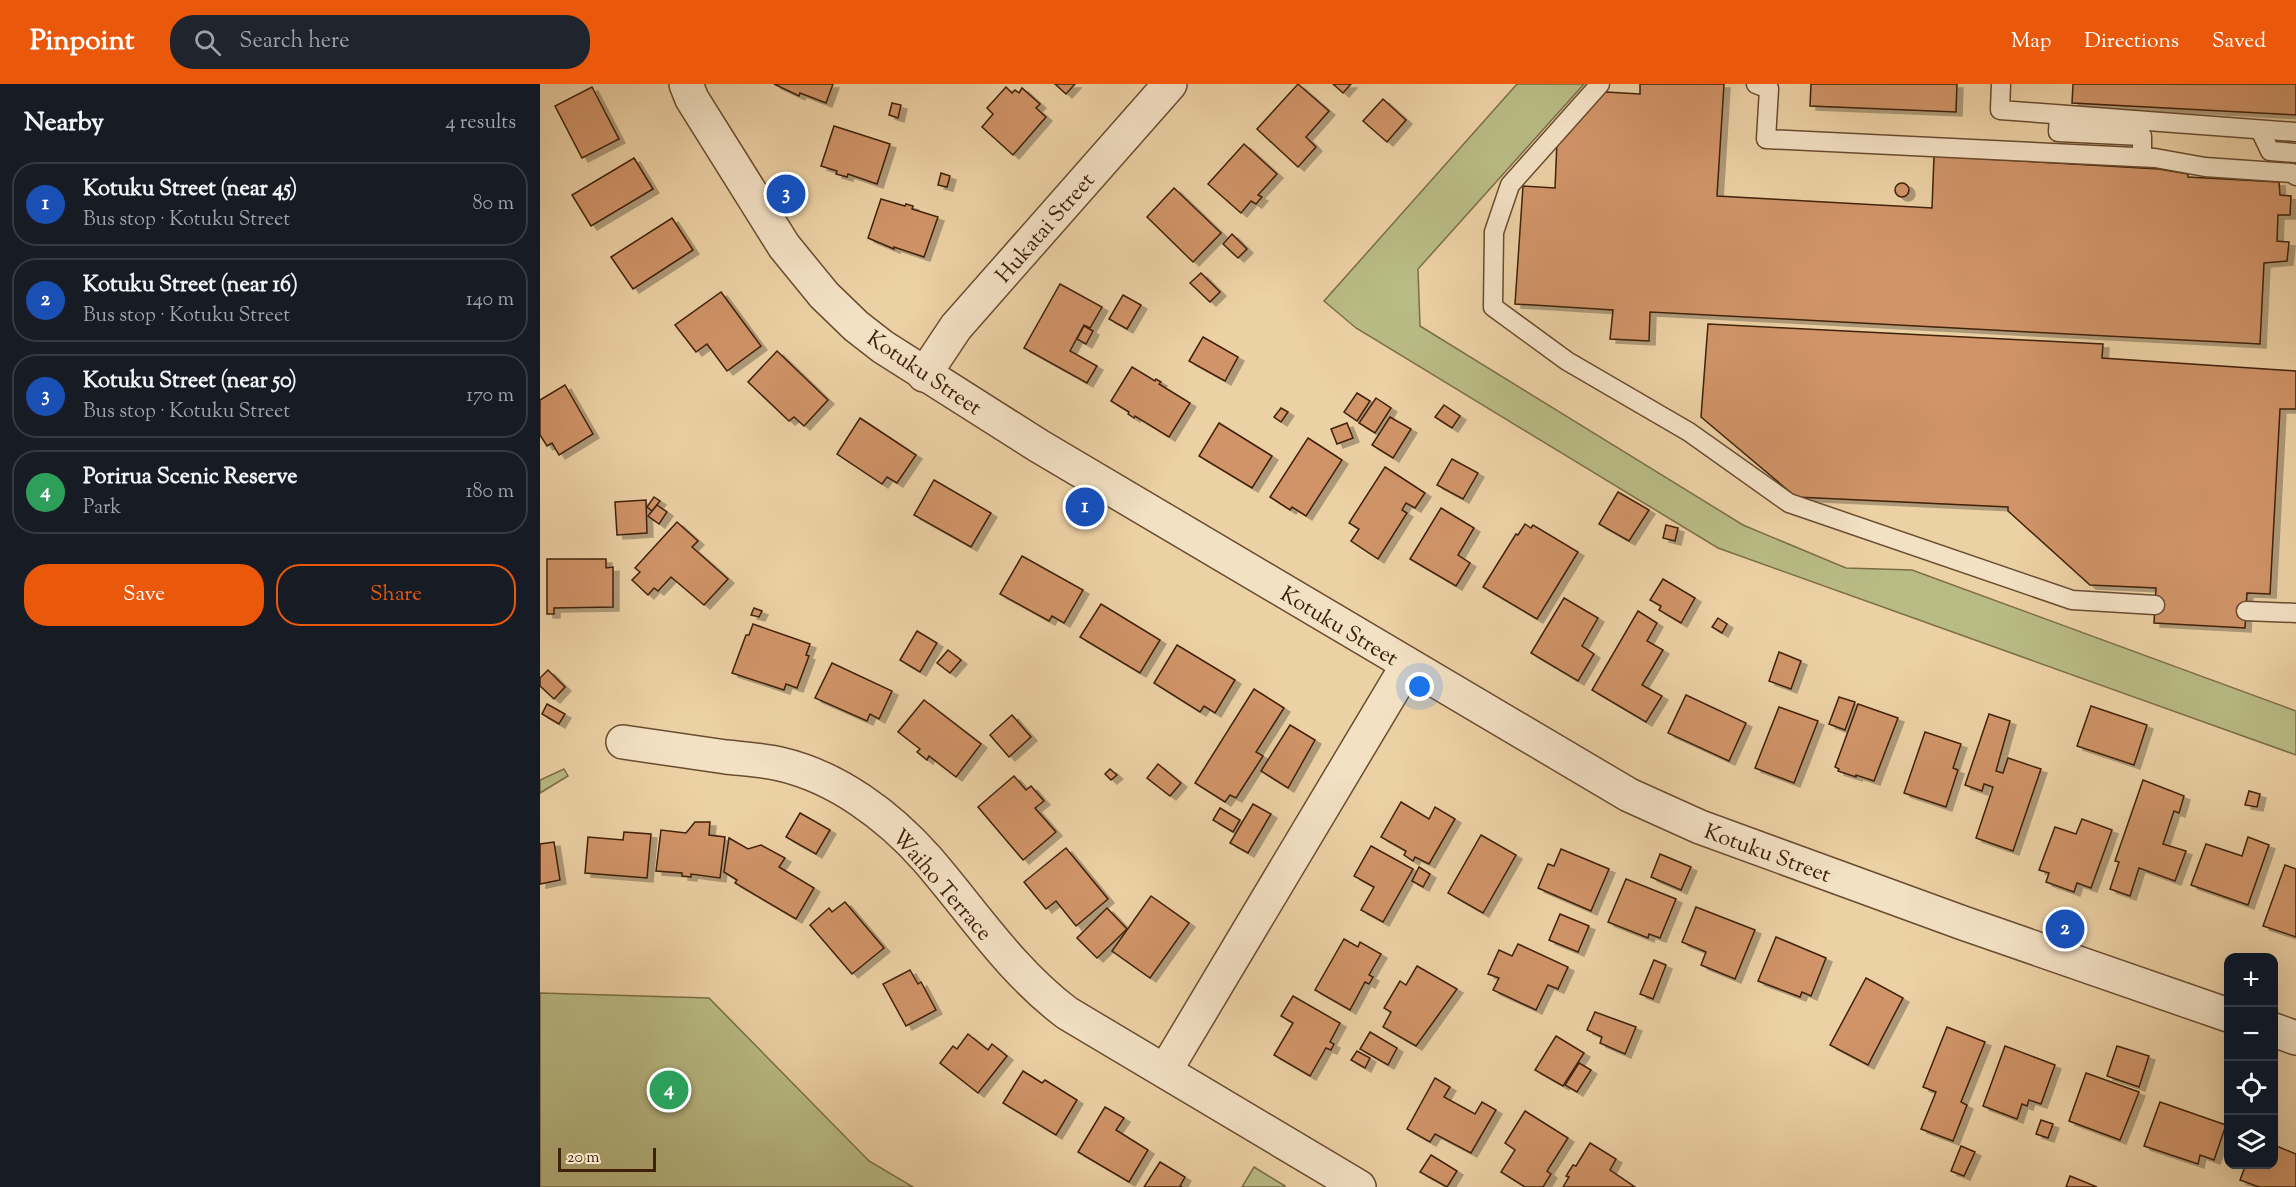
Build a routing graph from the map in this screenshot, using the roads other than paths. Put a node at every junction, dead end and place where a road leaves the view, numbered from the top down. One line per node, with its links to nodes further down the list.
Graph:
1 (686, 84): 12 (street, Kotuku Street)
2 (1170, 84): 12 (street, Hukatai Street)
3 (1600, 84): 13 (lane)
4 (1756, 84): 10 (lane)
5 (2001, 84): 6 (lane)
6 (2059, 114): 7 (lane); 10 (lane)
7 (2260, 130): 8 (lane); 9 (lane)
8 (2296, 132)
9 (2296, 153)
10 (2142, 157): 11 (lane)
11 (2296, 176)
12 (924, 375): 16 (street, Kotuku Street)
13 (2155, 605)
14 (2246, 611): 15 (lane)
15 (2296, 613)
16 (1407, 666): 18 (street, Kotuku Street); 21 (street)
17 (623, 742): 21 (street, Waiho Terrace)
18 (2224, 1013)
19 (2278, 1031): 20 (street)
20 (2296, 1038)
21 (1165, 1071): 22 (street, Waiho Terrace)
22 (1359, 1187)

